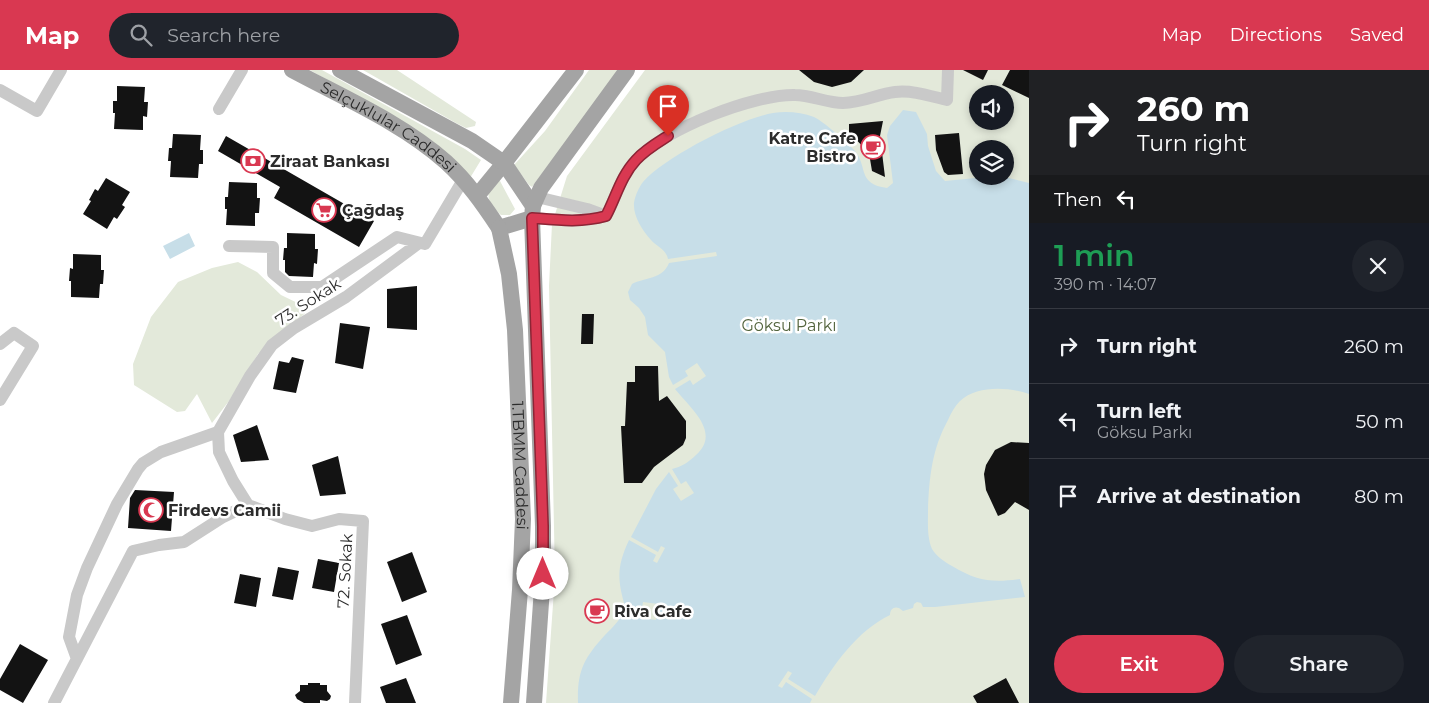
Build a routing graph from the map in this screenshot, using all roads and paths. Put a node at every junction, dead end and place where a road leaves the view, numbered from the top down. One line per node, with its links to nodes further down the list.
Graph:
1 (61, 70): 8 (street)
2 (242, 70): 9 (street)
3 (292, 70): 11 (main road, Selçuklular Caddesi)
4 (340, 70): 10 (main road, Selçuklular Caddesi)
5 (576, 70): 10 (main road)
6 (627, 70): 13 (main road)
7 (948, 70): 14 (street)
8 (0, 90)
9 (219, 109)
10 (504, 163): 12 (main road); 13 (main road)
11 (463, 180): 12 (main road, Selçuklular Caddesi); 16 (street, 73. Sokak)
12 (477, 196): 15 (main road, Selçuklular Caddesi)
13 (534, 207): 14 (street); 14 (street); 15 (main road); 26 (main road, 1.TBMM Caddesi)
14 (606, 216)
15 (499, 228): 25 (main road, 1.TBMM Caddesi)
16 (419, 243): 17 (street); 20 (street, 73. Sokak)
17 (228, 246)
18 (0, 344): 19 (street)
19 (0, 400)
20 (218, 432): 21 (street); 22 (street)
21 (248, 505): 22 (street); 24 (street, 72. Sokak)
22 (77, 659): 23 (street)
23 (54, 703)
24 (355, 703)
25 (511, 703)
26 (534, 703)

